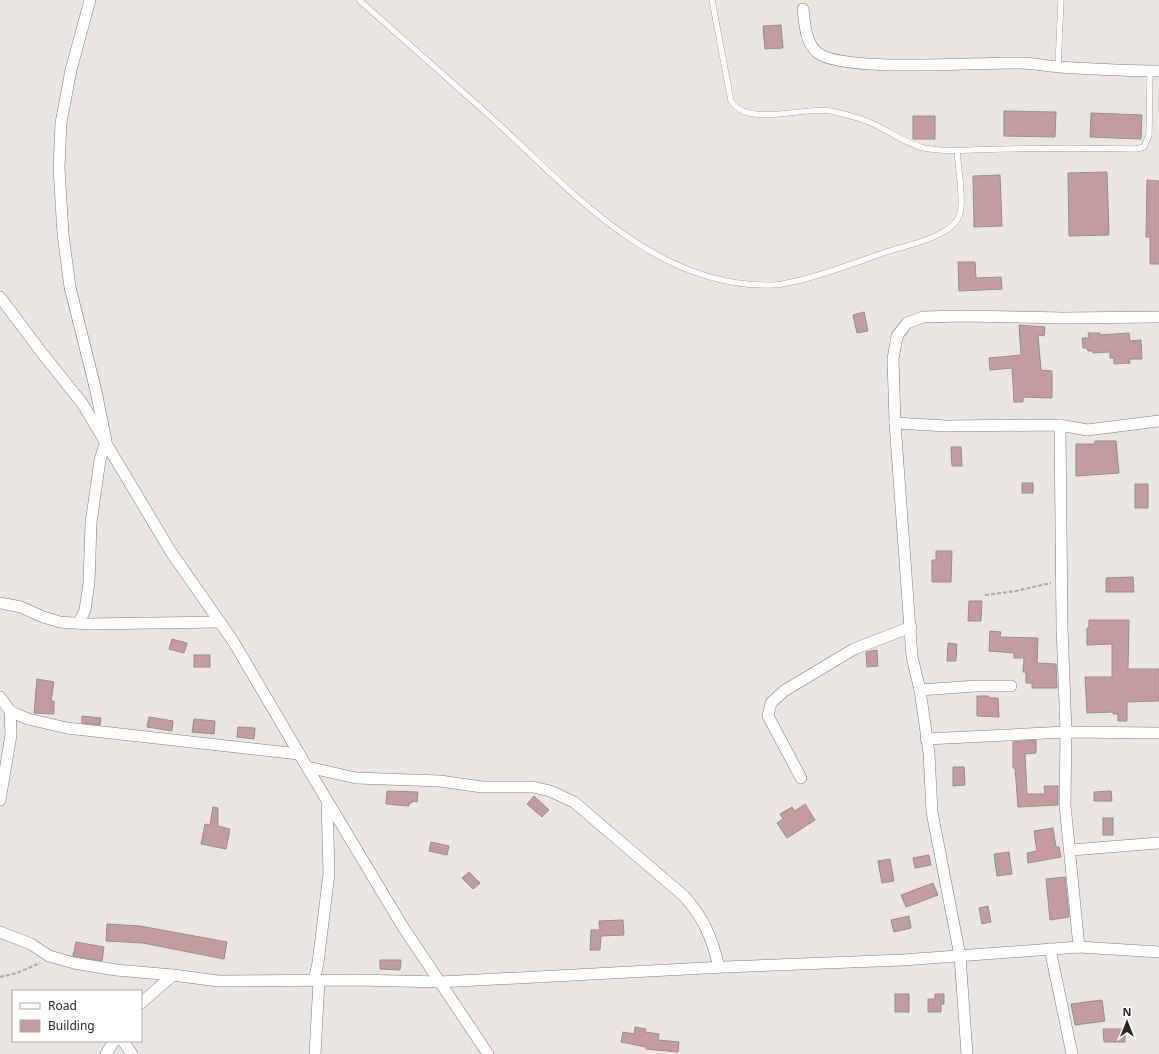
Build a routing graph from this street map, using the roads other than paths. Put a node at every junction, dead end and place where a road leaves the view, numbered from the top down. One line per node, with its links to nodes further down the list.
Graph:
1 (90, 0): 14 (street)
2 (359, 0): 8 (lane)
3 (712, 0): 8 (lane)
4 (1061, 0): 6 (lane)
5 (803, 9): 6 (street)
6 (1058, 67): 7 (street)
7 (1155, 71): 8 (lane)
8 (957, 151)
9 (0, 297): 14 (street)
10 (1159, 318): 12 (street)
11 (1159, 421): 13 (street)
12 (895, 423): 13 (street); 18 (street)
13 (1060, 425): 23 (street)
14 (106, 441): 16 (street); 17 (street)
15 (0, 603): 17 (street)
16 (220, 622): 17 (street); 26 (street)
17 (79, 623)
18 (911, 627): 20 (street); 28 (street)
19 (1011, 686): 20 (street)
20 (920, 690): 25 (street)
21 (0, 697): 22 (street)
22 (10, 711): 26 (street); 29 (street)
23 (1066, 732): 24 (street); 25 (street); 32 (street)
24 (1159, 733)
25 (926, 739): 37 (street)
26 (299, 754): 27 (street)
27 (306, 767): 30 (street); 38 (street)
28 (801, 778)
29 (0, 800)
30 (327, 801): 40 (street); 41 (street)
31 (1159, 843): 32 (street)
32 (1071, 850): 34 (street)
33 (0, 932): 39 (street)
34 (1079, 947): 35 (street); 36 (street)
35 (1050, 948): 37 (street); 50 (street)
36 (1159, 952)
37 (960, 956): 38 (street); 49 (street)
38 (719, 967): 41 (street)
39 (173, 975): 40 (street); 42 (street)
40 (317, 981): 41 (street); 47 (street)
41 (440, 982): 48 (street)
42 (142, 1002)
43 (113, 1042): 45 (street)
44 (124, 1042): 46 (street)
45 (106, 1054)
46 (132, 1054)
47 (315, 1054)
48 (488, 1054)
49 (967, 1054)
50 (1072, 1054)

